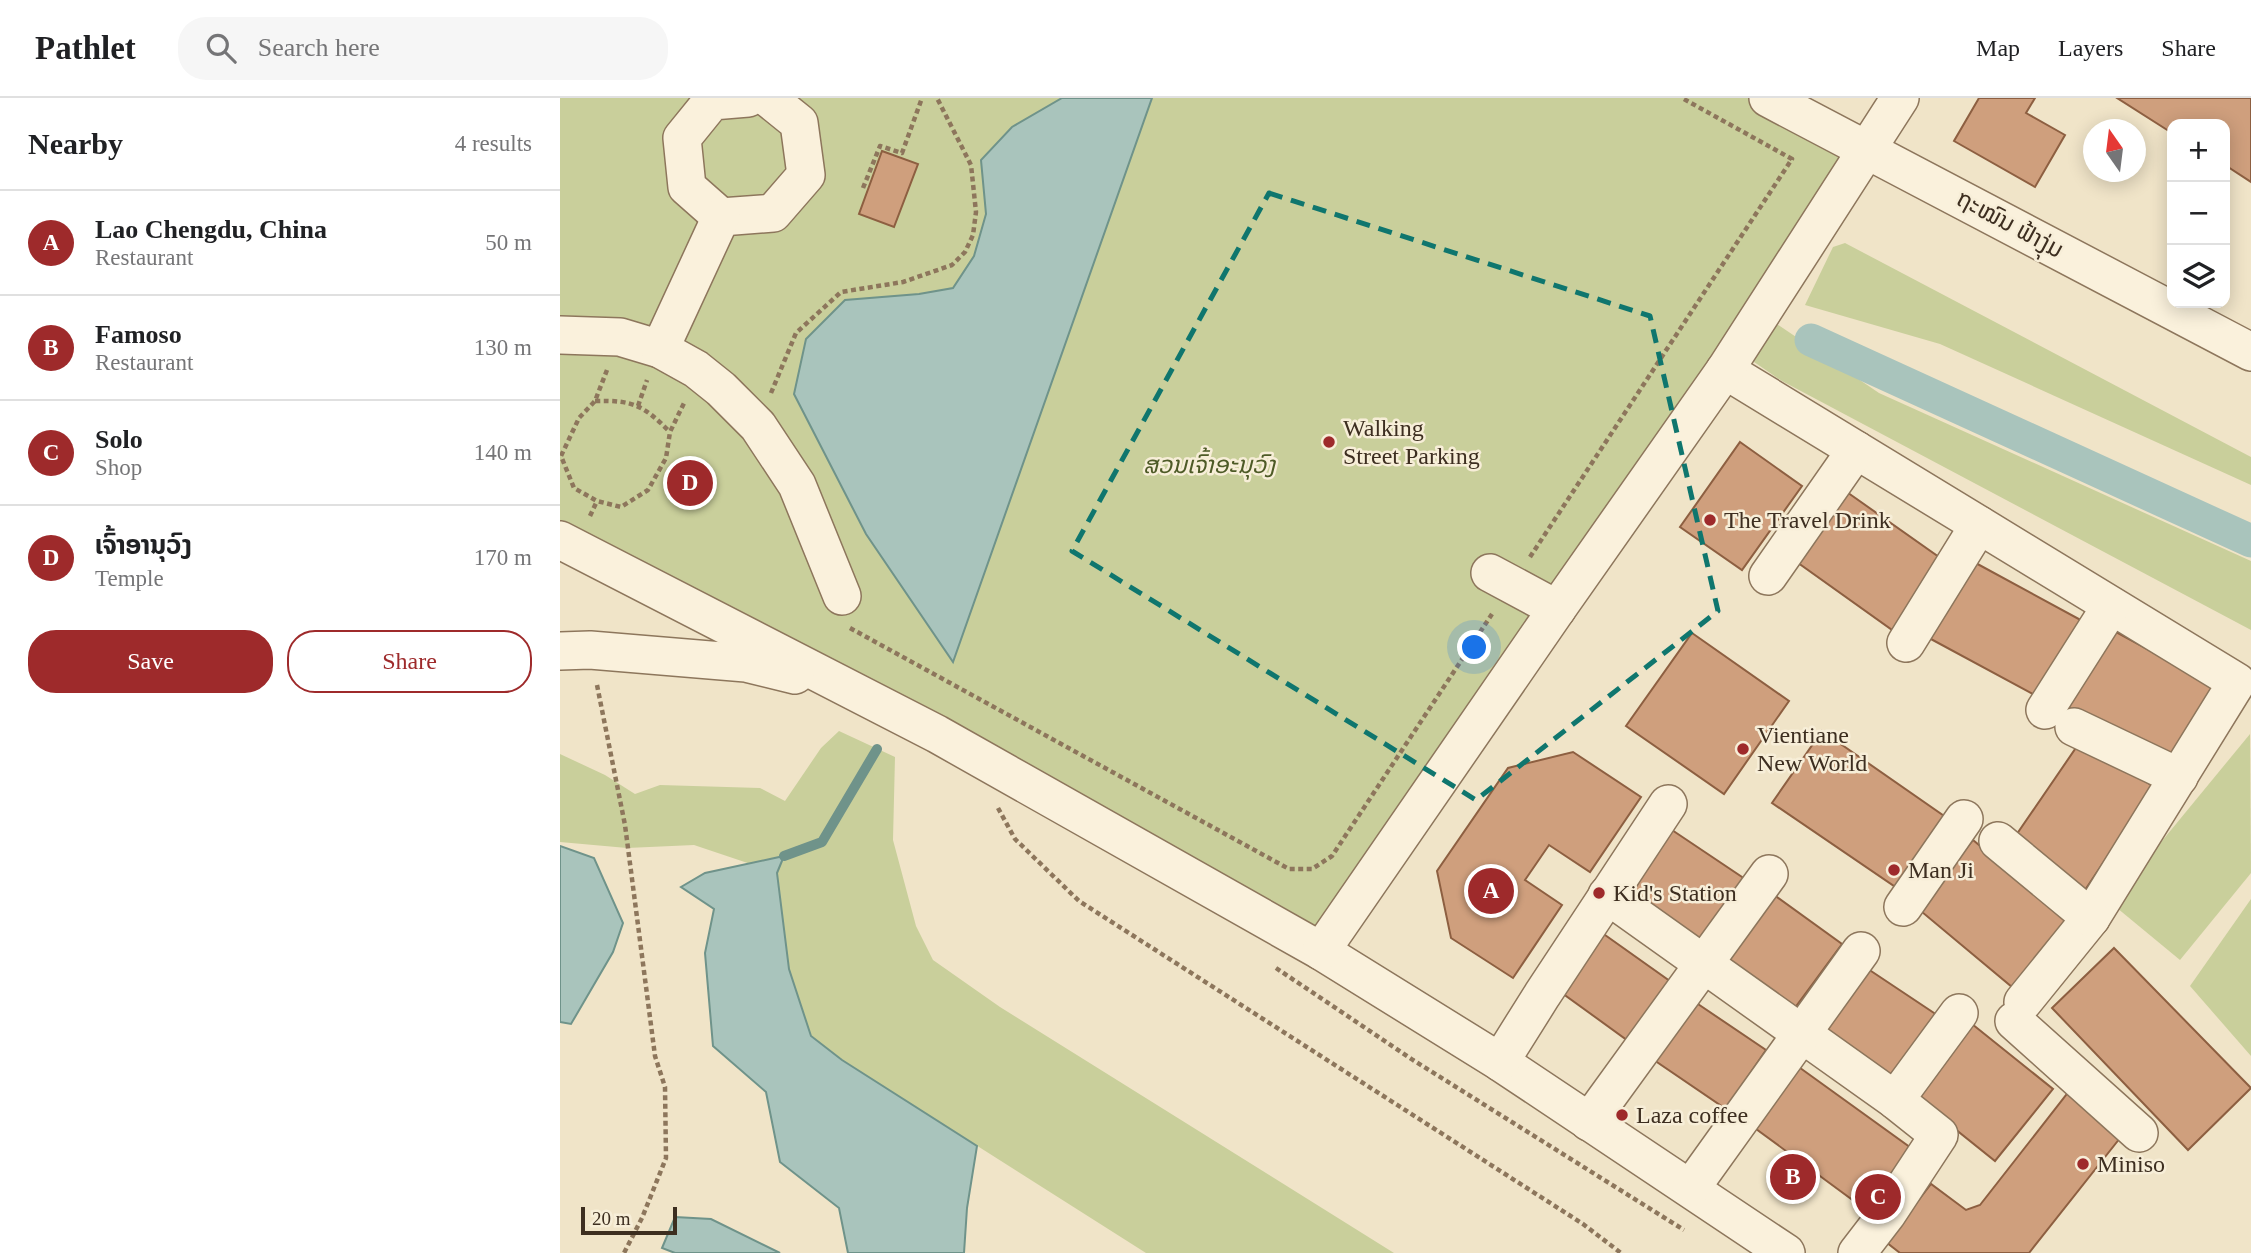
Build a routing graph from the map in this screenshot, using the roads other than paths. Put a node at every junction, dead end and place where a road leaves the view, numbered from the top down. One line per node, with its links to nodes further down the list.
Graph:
1 (748, 98): 6 (street)
2 (768, 98): 6 (street)
3 (1768, 98): 5 (street, ຖະໝົນ ຟ້າງຸ່ມ)
4 (1900, 98): 5 (street)
5 (1867, 149): 8 (street, ຖະໝົນ ຟ້າງຸ່ມ); 10 (street)
6 (721, 217): 9 (street)
7 (560, 335): 9 (street)
8 (2251, 352)
9 (654, 363): 16 (street)
10 (1726, 370): 11 (street); 18 (street)
11 (1856, 450): 12 (street); 14 (street)
12 (1979, 526): 17 (street); 19 (street)
13 (560, 540): 21 (street)
14 (1768, 576)
15 (1501, 579): 18 (street)
16 (842, 596)
17 (2111, 606): 22 (street); 22 (street)
18 (1557, 609): 30 (street)
19 (1906, 643)
20 (575, 651): 21 (street)
21 (852, 690): 30 (street)
22 (2179, 777): 29 (street)
23 (1668, 804): 27 (street)
24 (1964, 819): 28 (street)
25 (1998, 841): 29 (street)
26 (1769, 874): 32 (street)
27 (1607, 895): 32 (street); 35 (street)
28 (1903, 907)
29 (2091, 918): 38 (street)
30 (1321, 951): 35 (street)
31 (1861, 951): 34 (street)
32 (1704, 963): 34 (street); 37 (street)
33 (1959, 1013): 36 (street)
34 (1803, 1035): 36 (street); 39 (street)
35 (1500, 1062): 37 (street)
36 (1895, 1100): 41 (street)
37 (1589, 1122): 39 (street)
38 (2139, 1133)
39 (1691, 1188): 40 (street)
40 (1786, 1253)
41 (1857, 1253)

